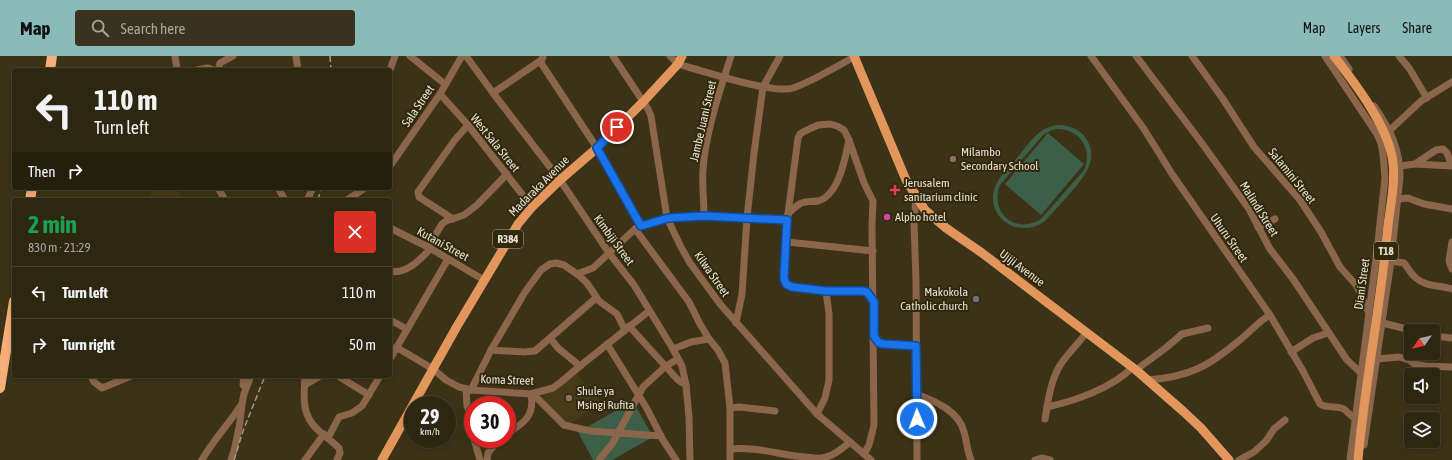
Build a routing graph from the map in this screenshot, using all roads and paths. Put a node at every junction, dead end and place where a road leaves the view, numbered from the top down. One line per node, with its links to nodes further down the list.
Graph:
1 (52, 56): 24 (highway)
2 (175, 56): 25 (street)
3 (233, 56): 26 (street)
4 (296, 56): 27 (street)
5 (389, 56): 23 (street)
6 (410, 56): 30 (street)
7 (462, 56): 30 (street, Sala Street)
8 (466, 56): 32 (street, Kimbiji Street)
9 (613, 56): 35 (street, Kilwa Street)
10 (670, 56): 22 (street)
11 (731, 56): 28 (street, Jambe Juani Street)
12 (780, 56): 31 (street)
13 (855, 56): 31 (street); 46 (main road, Ujiji Avenue)
14 (1091, 56): 78 (street, Uhuru Street)
15 (1136, 56): 57 (street, Malindi Street)
16 (1192, 56): 77 (street, Salamini Street)
17 (1325, 56): 77 (street, Diani Street)
18 (1334, 56): 37 (main road, T18)
19 (1340, 56): 37 (street)
20 (1399, 56): 34 (street)
21 (543, 58): 32 (street); 39 (street)
22 (680, 60): 28 (street); 35 (main road, Madaraka Avenue / R384)
23 (393, 63)
24 (50, 68)
25 (177, 68)
26 (219, 68)
27 (298, 68)
28 (724, 77): 31 (street); 51 (street, Jambe Juani Street)
29 (1452, 82): 34 (street)
30 (445, 84): 33 (street, Sala Street)
31 (763, 87): 54 (street)
32 (492, 93): 44 (street, Kimbiji Street)
33 (440, 94): 36 (street, West Sala Street); 40 (street, Sala Street)
34 (1427, 98): 37 (street)
35 (643, 102): 39 (main road, Madaraka Avenue / R384); 53 (street, Kilwa Street)
36 (468, 125): 43 (street, West Sala Street); 56 (street)
37 (1387, 130): 42 (street); 167 (main road, T18)
38 (849, 140): 52 (street); 52 (street); 63 (street)
39 (597, 148): 44 (main road, Madaraka Avenue / R384); 58 (street)
40 (392, 163)
41 (1414, 164): 41 (street); 42 (street)
42 (1400, 166): 48 (street)
43 (507, 174): 49 (street, West Sala Street); 56 (street)
44 (560, 180): 49 (main road, Madaraka Avenue / R384); 64 (street, Kimbiji Street)
45 (362, 190): 47 (street)
46 (916, 197): 86 (main road, Ujiji Avenue); 95 (street)
47 (350, 198)
48 (1398, 199): 50 (street); 66 (street)
49 (532, 207): 70 (main road, Madaraka Avenue / R384)
50 (1452, 209)
51 (704, 216): 53 (street); 54 (street)
52 (788, 217): 54 (street); 60 (street)
53 (668, 218): 58 (street); 80 (street, Kilwa Street)
54 (747, 218): 80 (street)
55 (1275, 219): 57 (street)
56 (453, 220): 62 (street)
57 (1258, 227): 87 (street, Malindi Street)
58 (638, 228): 64 (street); 92 (street)
59 (392, 229): 62 (street, Kutani Street)
60 (787, 242): 63 (street); 72 (street)
61 (1452, 242): 67 (street)
62 (429, 247): 65 (street, Kutani Street); 68 (street)
63 (873, 251): 74 (street)
64 (609, 253): 69 (street); 75 (street, Kimbiji Street)
65 (448, 259): 70 (street, Kutani Street); 85 (street)
66 (1391, 261): 71 (street); 81 (street)
67 (1452, 269)
68 (392, 271)
69 (577, 274): 73 (street); 98 (street)
70 (484, 280): 108 (main road, Madaraka Avenue / R384)
71 (1452, 289)
72 (826, 291): 74 (street); 133 (street)
73 (596, 298): 82 (street); 90 (street)
74 (874, 302): 88 (street)
75 (649, 311): 82 (street, Koma Street); 97 (street, Kimbiji Street)
76 (12, 313): 121 (highway)
77 (1369, 313): 109 (street, Diani Street)
78 (1270, 315): 99 (street, Uhuru Street); 118 (street)
79 (392, 321): 85 (street)
80 (736, 323): 133 (street, Kilwa Street)
81 (1382, 323): 84 (street); 103 (street)
82 (627, 328): 93 (street, Koma Street); 104 (street)
83 (1208, 328): 107 (street)
84 (1404, 328)
85 (407, 329): 96 (street)
86 (1087, 332): 107 (main road, Ujiji Avenue); 130 (street)
87 (1328, 333): 99 (street); 109 (street, Malindi Street)
88 (874, 336): 94 (street); 100 (street)
89 (1440, 337): 91 (street)
90 (550, 338): 98 (street); 105 (street)
91 (1452, 338)
92 (709, 339): 97 (street); 131 (street)
93 (607, 344): 105 (street, Koma Street); 128 (street)
94 (883, 344): 95 (street); 100 (street)
95 (916, 346): 125 (street)
96 (396, 347): 101 (street); 108 (street, Koma Street)
97 (672, 347): 102 (street, Kimbiji Street); 104 (street)
98 (491, 350): 123 (street)
99 (1291, 352): 134 (street, Uhuru Street)
100 (874, 353): 146 (street)
101 (392, 355)
102 (678, 359): 104 (street); 120 (street, Kimbiji Street)
103 (1377, 359): 106 (street); 168 (street)
104 (668, 365): 120 (street); 128 (street)
105 (580, 366): 124 (street, Koma Street)
106 (1452, 367)
107 (1134, 368): 118 (main road, Ujiji Avenue); 130 (street)
108 (433, 369): 123 (street, Koma Street); 151 (main road, Madaraka Avenue / R384)
109 (1361, 373): 134 (street, Diani Street)
110 (91, 378): 111 (street)
111 (126, 378)
112 (244, 378): 122 (street)
113 (250, 378): 122 (street)
114 (305, 378): 119 (street)
115 (317, 378): 119 (street)
116 (342, 378): 126 (street)
117 (379, 378): 126 (street)
118 (1147, 380): 164 (main road, Ujiji Avenue)
119 (305, 385): 139 (street)
120 (686, 385): 157 (street, Kimbiji Street)
121 (0, 388)
122 (246, 388): 129 (street)
123 (468, 390): 124 (street, Koma Street); 127 (street)
124 (532, 394): 137 (street); 138 (street)
125 (916, 394): 160 (street); 161 (street)
126 (369, 395): 139 (street)
127 (468, 396)
128 (639, 396): 138 (street); 140 (street)
129 (242, 404): 147 (street); 148 (street)
130 (1047, 407): 135 (street)
131 (730, 408): 132 (street); 144 (street)
132 (774, 411)
133 (817, 414): 141 (street, Kilwa Street)
134 (1355, 418): 166 (street, Diani Street)
135 (1045, 419)
136 (1285, 420): 165 (street)
137 (516, 428)
138 (618, 433): 140 (street); 145 (street)
139 (326, 436): 149 (street); 150 (street)
140 (660, 436): 156 (street)
141 (850, 442): 144 (street); 146 (street, Kilwa Street)
142 (476, 448): 152 (street)
143 (493, 448): 153 (street)
144 (731, 449): 158 (street)
145 (607, 451): 154 (street); 155 (street)
146 (864, 454): 159 (street, Kilwa Street)
147 (202, 460)
148 (230, 460)
149 (305, 460)
150 (337, 460)
151 (383, 460)
152 (480, 460)
153 (487, 460)
154 (599, 460)
155 (607, 460)
156 (676, 460)
157 (690, 460)
158 (730, 460)
159 (872, 460)
160 (917, 460)
161 (970, 460)
162 (1035, 460): 163 (street)
163 (1050, 460)
164 (1229, 460)
165 (1239, 460)
166 (1350, 460)
167 (1358, 460)
168 (1362, 460)

